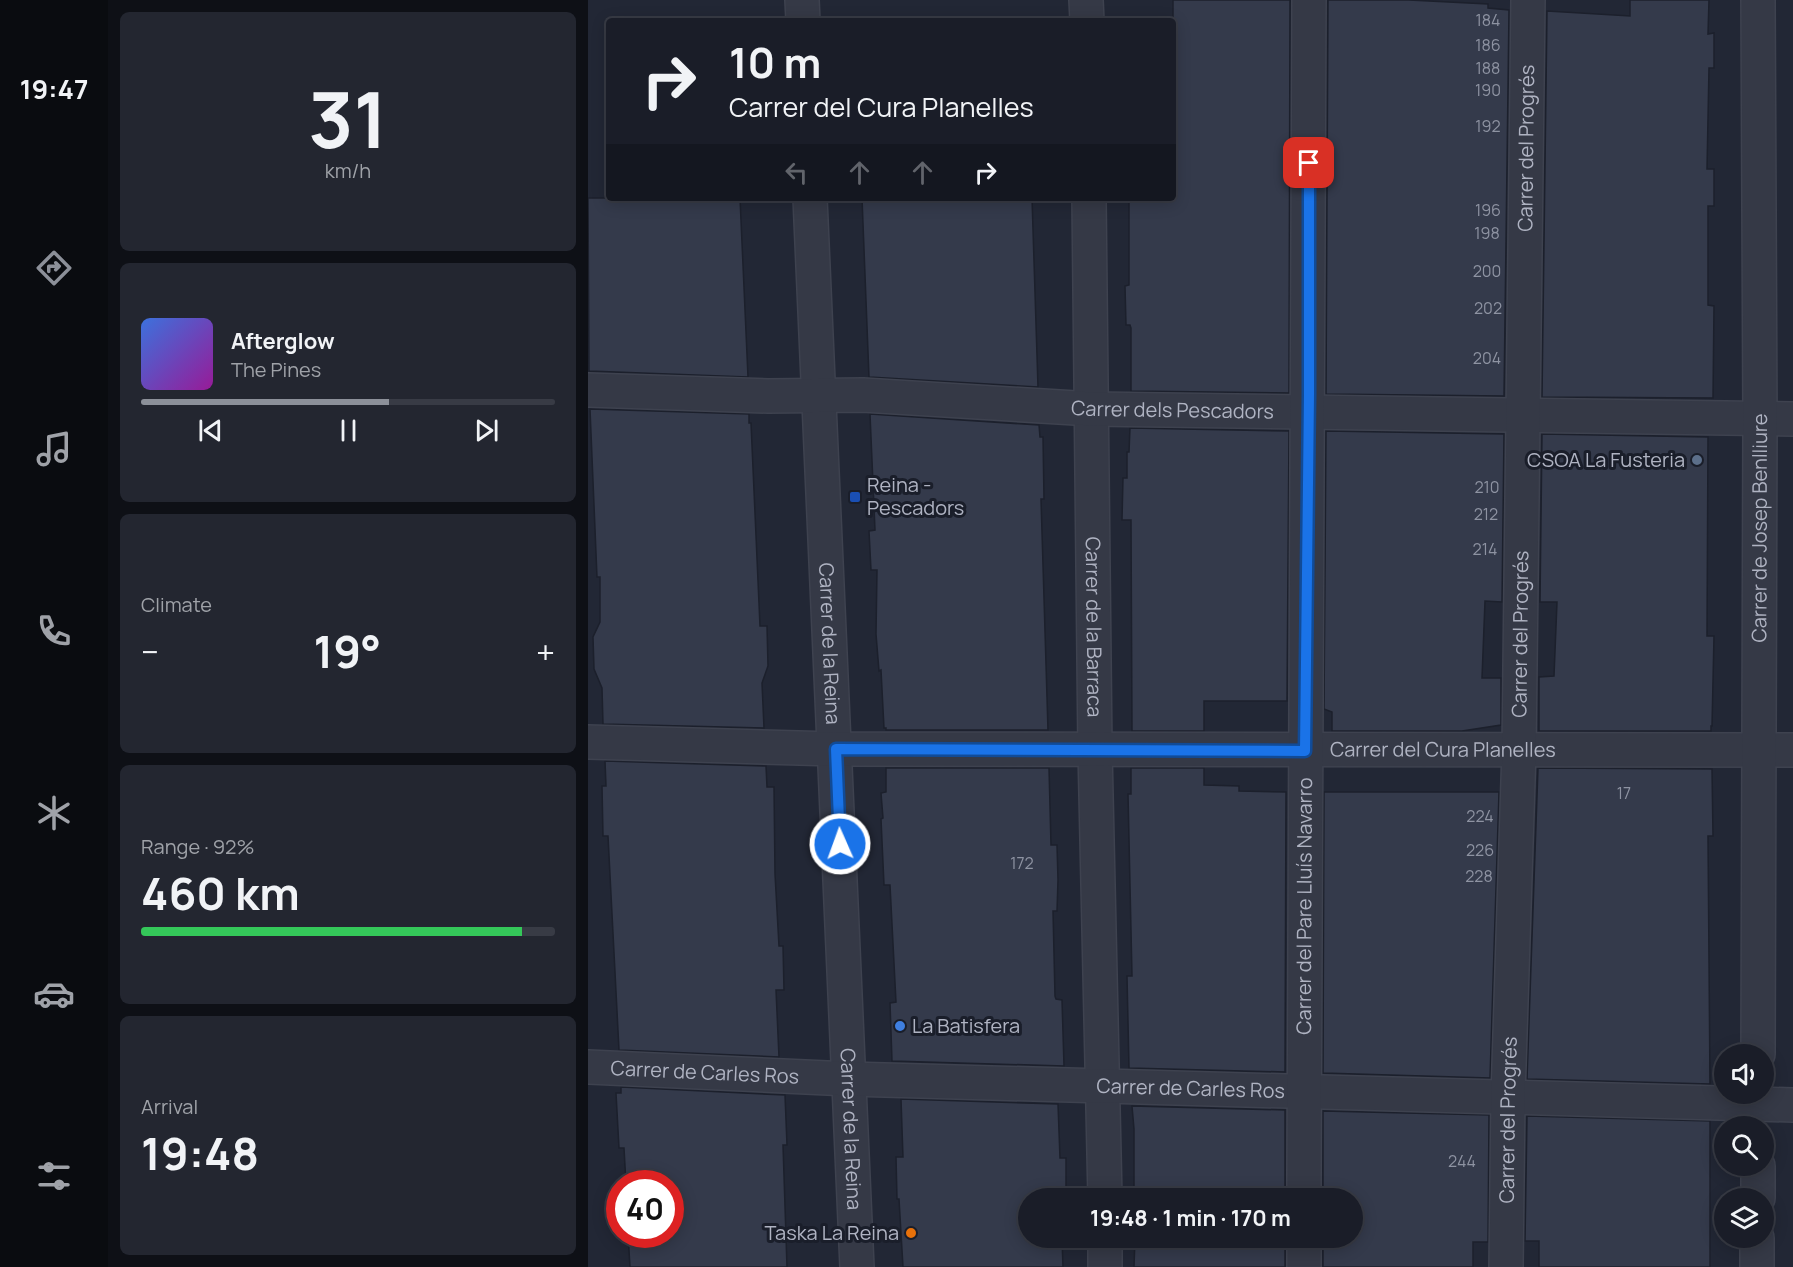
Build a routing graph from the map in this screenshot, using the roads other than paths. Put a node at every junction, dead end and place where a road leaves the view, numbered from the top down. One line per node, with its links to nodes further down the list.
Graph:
1 (802, 0): 6 (street)
2 (1086, 0): 7 (street)
3 (1309, 0): 13 (street, Carrer del Pare Lluís Navarro)
4 (1528, 0): 14 (street, Carrer del Progrés)
5 (1758, 0): 15 (street, Carrer de Josep Benlliure)
6 (803, 18)
7 (1087, 18)
8 (810, 201): 11 (street, Carrer de la Reina)
9 (1089, 201): 12 (street, Carrer de la Barraca)
10 (588, 390): 11 (street, Carrer dels Pescadors)
11 (818, 396): 12 (street, Carrer dels Pescadors); 18 (street, Carrer de la Reina)
12 (1092, 409): 13 (street, Carrer dels Pescadors); 20 (street, Carrer de la Barraca)
13 (1308, 413): 14 (street, Carrer dels Pescadors); 23 (street, Carrer del Pare Lluís Navarro)
14 (1523, 416): 15 (street, Carrer dels Pescadors); 19 (street, Carrer del Progrés)
15 (1760, 419): 16 (street, Carrer dels Pescadors); 21 (street, Carrer de Josep Benlliure)
16 (1793, 419)
17 (588, 742): 18 (street, Carrer del Cura Planelles)
18 (836, 749): 20 (street, Carrer del Cura Planelles); 26 (street, Carrer de la Reina)
19 (1519, 749): 21 (street, Carrer del Cura Planelles); 23 (street, Carrer del Cura Planelles); 29 (street, Carrer del Progrés)
20 (1095, 750): 23 (street, Carrer del Cura Planelles); 27 (street, Carrer de la Barraca)
21 (1760, 750): 22 (street, Carrer del Cura Planelles); 24 (street, Carrer de Josep Benlliure)
22 (1793, 750)
23 (1305, 751): 28 (street, Carrer del Pare Lluís Navarro)
24 (1758, 1044)
25 (588, 1067): 26 (street, Carrer de Carles Ros)
26 (849, 1079): 27 (street, Carrer de Carles Ros); 37 (street, Carrer de la Reina)
27 (1103, 1086): 28 (street, Carrer de Carles Ros); 32 (street, Carrer de la Barraca)
28 (1304, 1091): 29 (street, Carrer de Carles Ros); 33 (street, Carrer del Pare Lluís Navarro)
29 (1508, 1096): 31 (street, Carrer de Carles Ros); 40 (street, Carrer del Progrés)
30 (1793, 1105): 31 (street, Carrer de Carles Ros)
31 (1758, 1108)
32 (1105, 1188)
33 (1304, 1188)
34 (1105, 1248): 38 (street)
35 (1304, 1248): 39 (street)
36 (1758, 1248): 41 (street)
37 (857, 1267)
38 (1105, 1267)
39 (1304, 1267)
40 (1506, 1267)
41 (1757, 1267)

